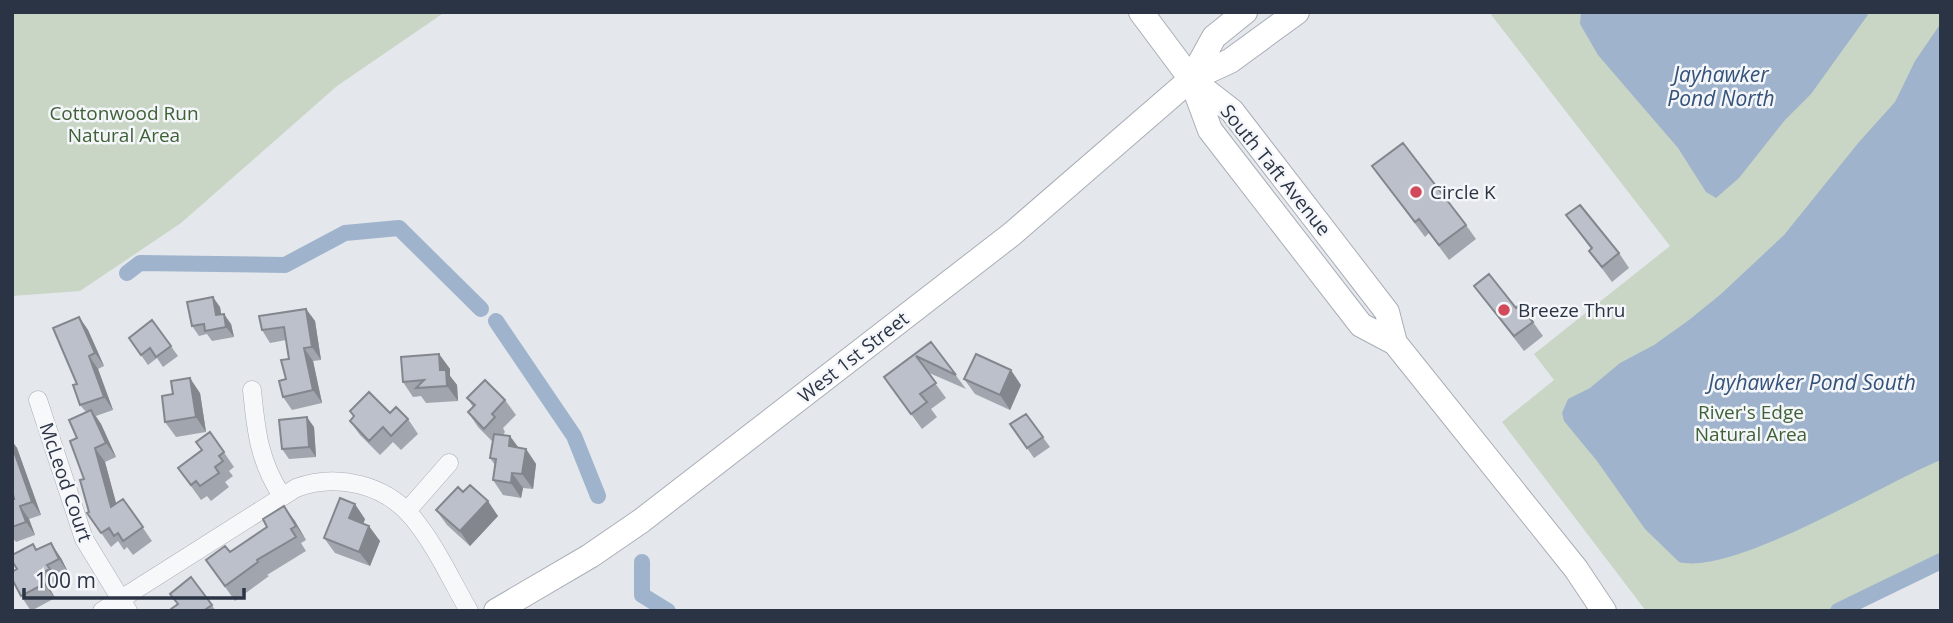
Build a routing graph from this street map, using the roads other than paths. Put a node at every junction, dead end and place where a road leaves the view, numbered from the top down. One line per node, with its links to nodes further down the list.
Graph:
1 (1141, 12): 4 (main road, South Taft Avenue)
2 (1245, 12): 4 (main road, West 1st Street)
3 (1297, 12): 4 (main road, West 1st Street)
4 (1191, 79): 13 (main road, West 1st Street); 14 (main road, South Taft Avenue)
5 (252, 390): 8 (street)
6 (38, 400): 10 (street, McLeod Court)
7 (449, 463): 9 (street)
8 (282, 496): 9 (street); 10 (street)
9 (407, 512): 12 (street)
10 (125, 604): 11 (street)
11 (102, 611)
12 (469, 611)
13 (496, 611)
14 (1604, 611)

